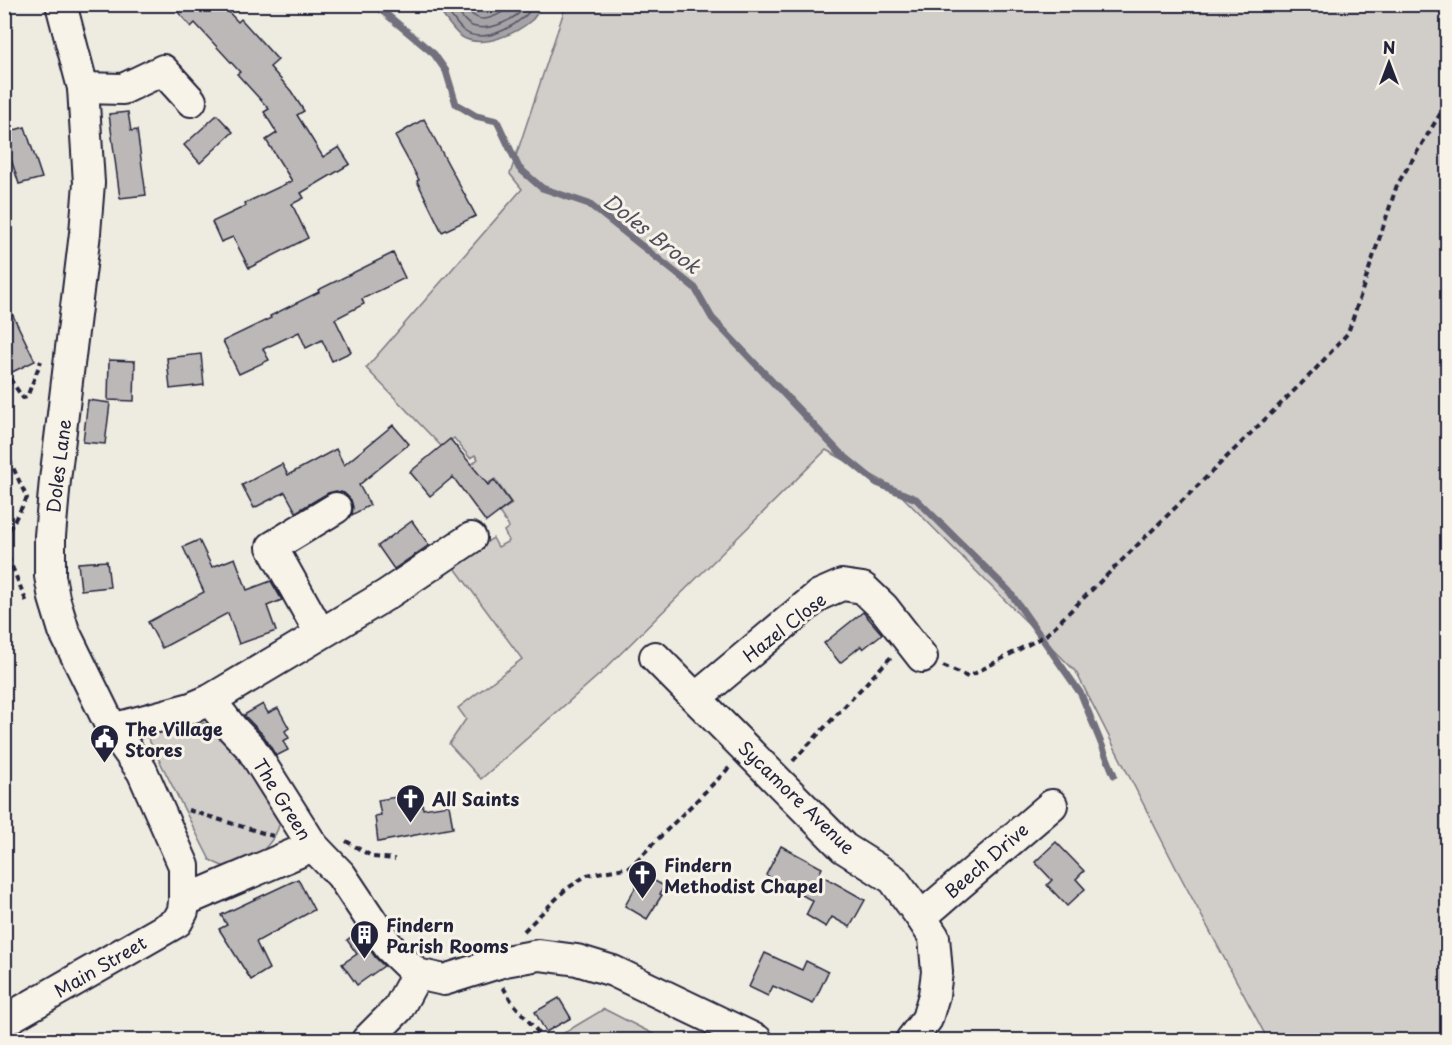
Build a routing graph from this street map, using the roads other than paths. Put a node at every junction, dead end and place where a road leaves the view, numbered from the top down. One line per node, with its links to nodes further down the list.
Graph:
1 (61, 4): 2 (street, Doles Lane)
2 (83, 88): 3 (street); 11 (street, Doles Lane)
3 (191, 101)
4 (336, 508): 6 (street)
5 (471, 538): 6 (street)
6 (320, 633): 10 (street)
7 (655, 657): 9 (street, Sycamore Avenue)
8 (922, 657): 9 (street, Hazel Close)
9 (698, 697): 15 (street, Sycamore Avenue)
10 (210, 700): 11 (street); 13 (street, The Green)
11 (112, 729): 14 (street, Doles Lane)
12 (1052, 805): 15 (street, Beech Drive)
13 (313, 846): 14 (street, The Green); 16 (street)
14 (184, 901): 17 (street, Main Street)
15 (921, 917): 20 (street, Sycamore Avenue)
16 (417, 974): 18 (street); 19 (street)
17 (4, 1021)
18 (367, 1041)
19 (757, 1041)
20 (911, 1041)

